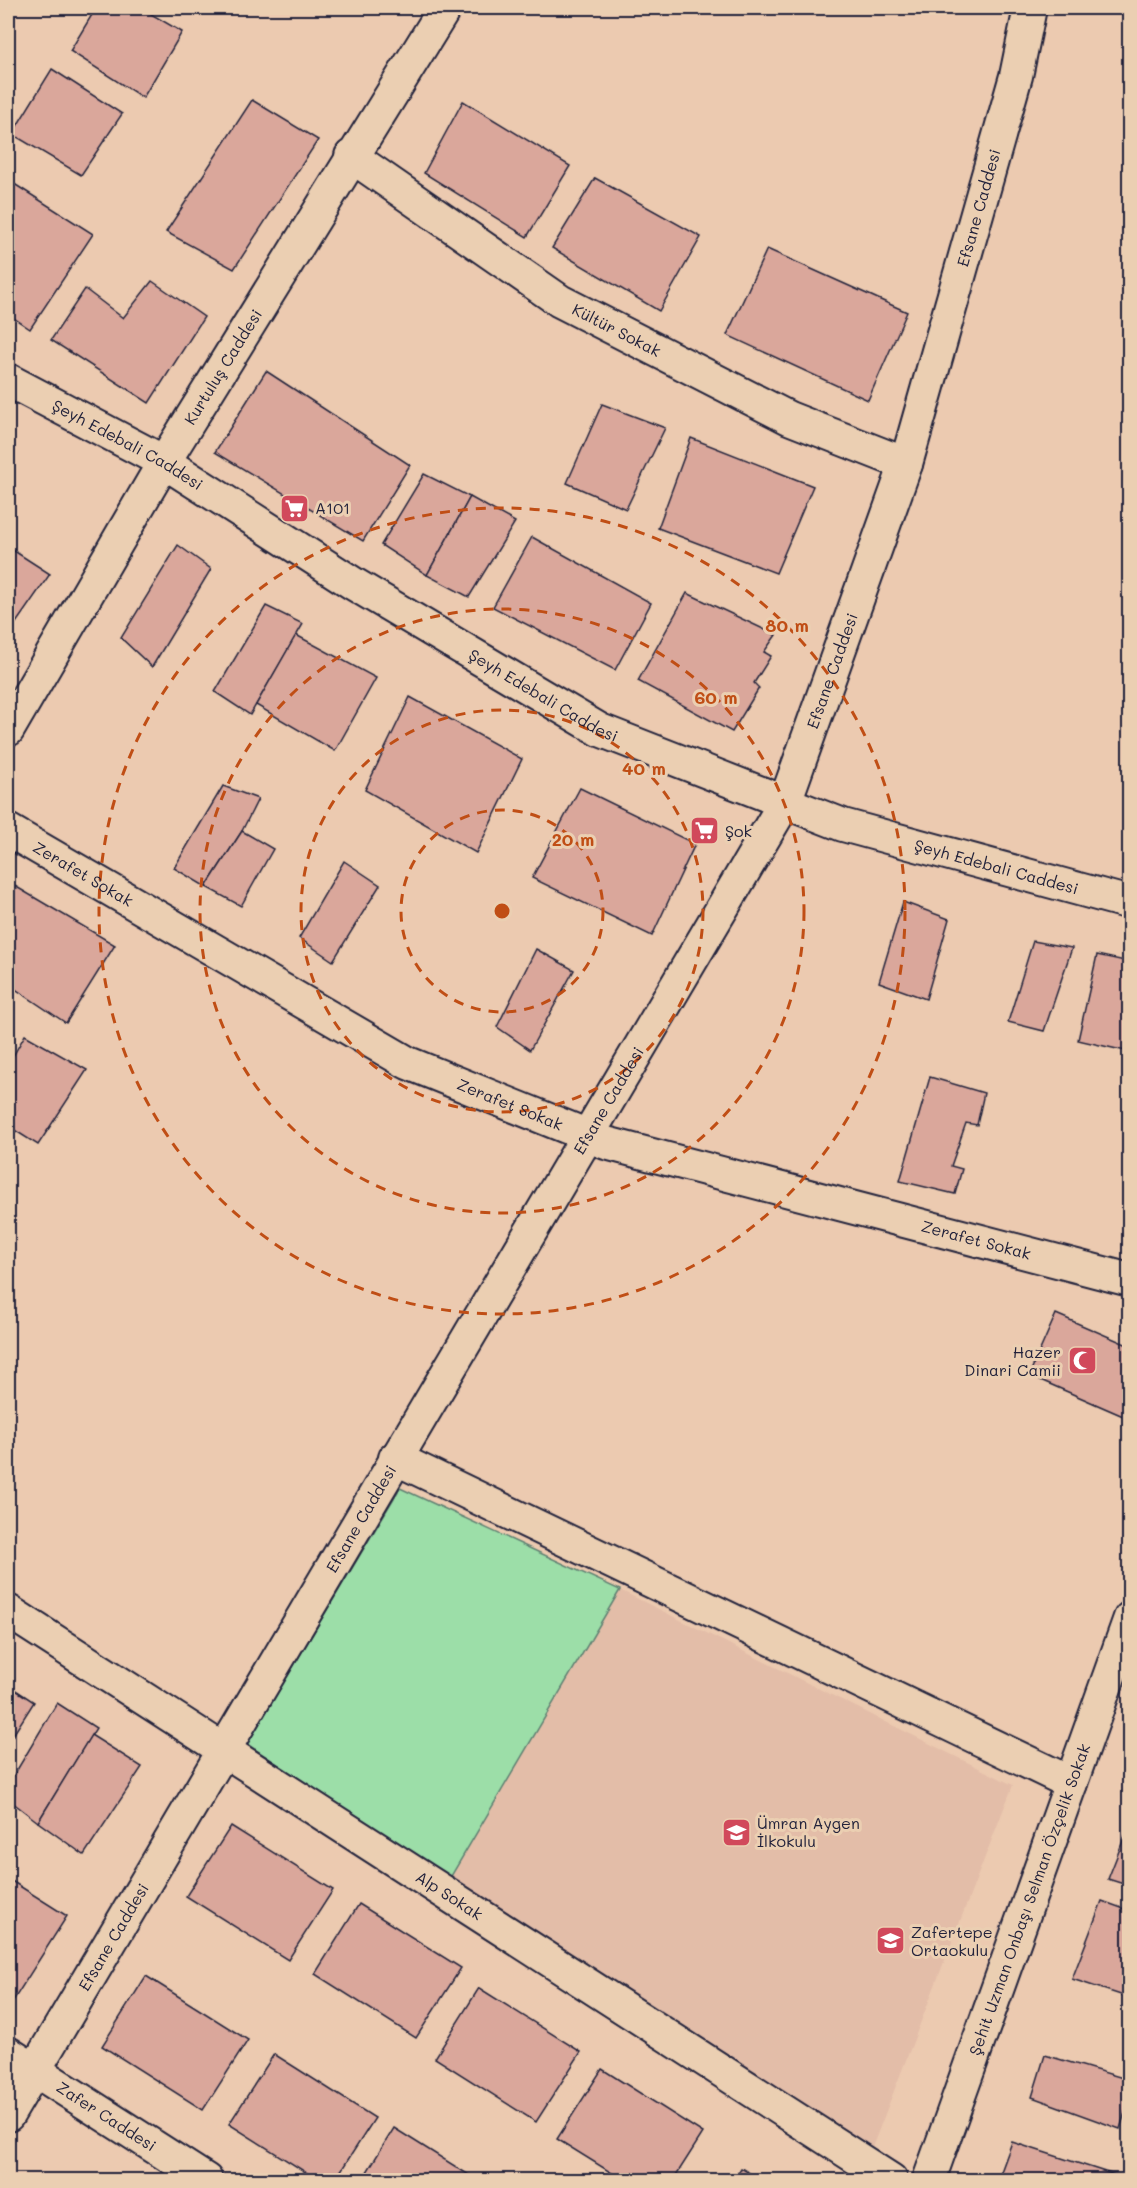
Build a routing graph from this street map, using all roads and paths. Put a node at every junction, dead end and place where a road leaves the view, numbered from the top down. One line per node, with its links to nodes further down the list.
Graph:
1 (445, 8): 3 (street, Kurtuluş Caddesi)
2 (1030, 8): 6 (street, Efsane Caddesi)
3 (351, 156): 5 (street, Kurtuluş Caddesi); 6 (street, Kültür Sokak)
4 (8, 380): 5 (street, Şeyh Edebali Caddesi)
5 (164, 462): 7 (street, Kurtuluş Caddesi); 8 (street, Şeyh Edebali Caddesi)
6 (906, 464): 8 (street, Efsane Caddesi)
7 (8, 730)
8 (785, 802): 10 (street, Şeyh Edebali Caddesi); 11 (street, Efsane Caddesi)
9 (8, 830): 11 (street, Zerafet Sokak)
10 (1130, 903)
11 (587, 1135): 12 (street, Zerafet Sokak); 13 (street, Efsane Caddesi)
12 (1130, 1280)
13 (395, 1458): 16 (street, Efsane Caddesi); 17 (street)
14 (8, 1611): 16 (street, Alp Sokak)
15 (1130, 1618): 17 (street, Şehit Uzman Onbaşı Selman Özçelik Sokak)
16 (222, 1749): 19 (street, Efsane Caddesi); 22 (street, Alp Sokak)
17 (1071, 1783): 23 (street, Şehit Uzman Onbaşı Selman Özçelik Sokak)
18 (8, 2053): 19 (street, Zafer Caddesi)
19 (33, 2070): 20 (street, Efsane Caddesi); 21 (street, Zafer Caddesi)
20 (8, 2115)
21 (206, 2181)
22 (891, 2181)
23 (929, 2181)

